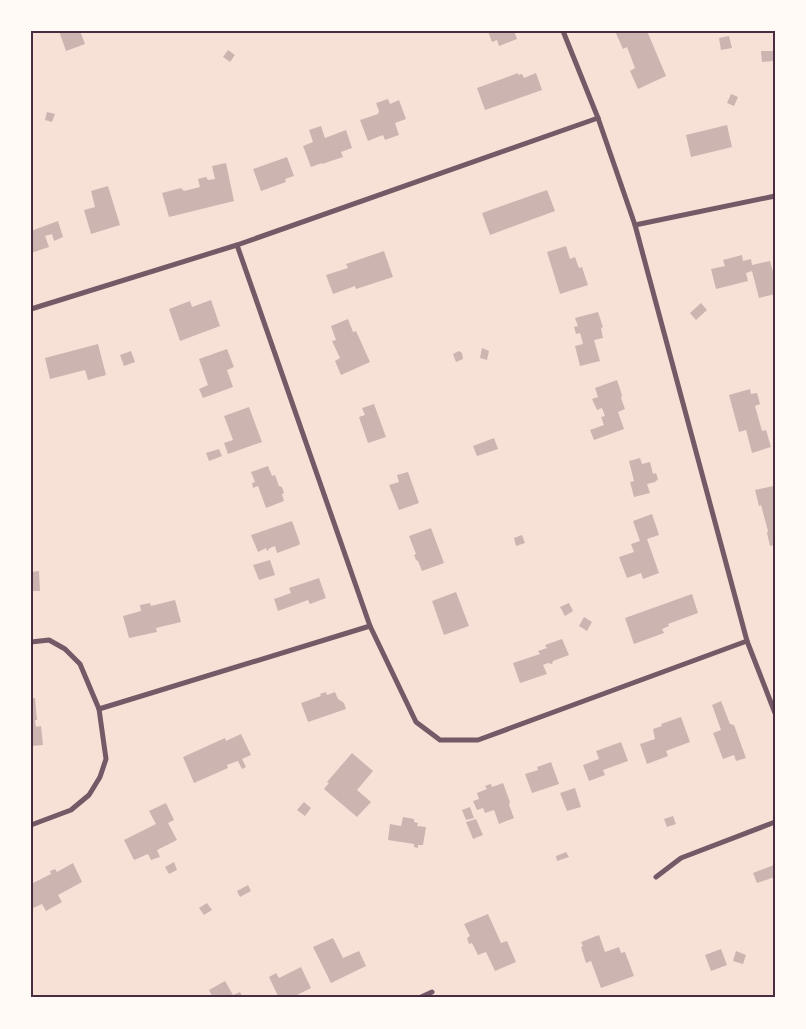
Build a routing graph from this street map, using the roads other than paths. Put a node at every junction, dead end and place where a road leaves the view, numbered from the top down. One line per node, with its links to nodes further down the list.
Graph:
1 (563, 31): 2 (street)
2 (598, 118): 4 (street); 5 (street)
3 (775, 196): 4 (street)
4 (636, 225): 9 (street)
5 (237, 245): 6 (street); 7 (street)
6 (31, 309)
7 (370, 626): 9 (street); 10 (street)
8 (31, 642): 10 (street)
9 (746, 642): 11 (street)
10 (99, 709): 13 (street)
11 (775, 713)
12 (775, 822): 14 (street)
13 (31, 825)
14 (656, 877)
15 (432, 992): 16 (street)
16 (419, 998)

